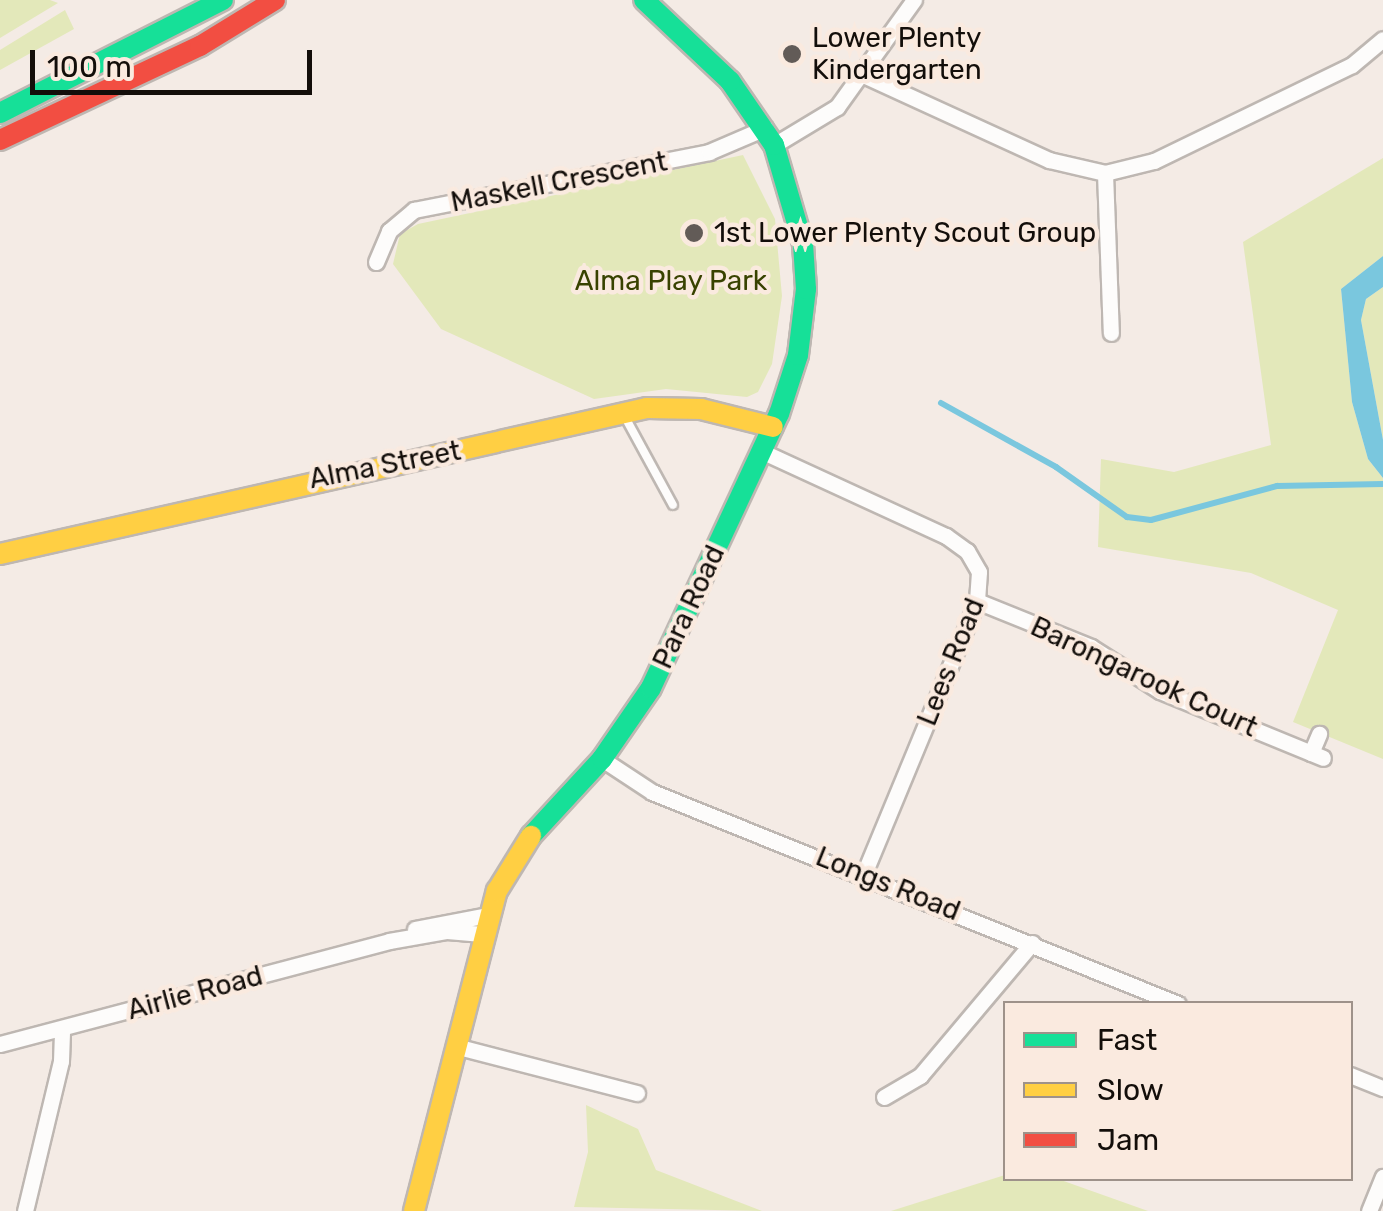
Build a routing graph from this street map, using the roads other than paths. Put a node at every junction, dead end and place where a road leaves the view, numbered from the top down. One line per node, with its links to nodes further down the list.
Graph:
1 (223, 0): 7 (main road)
2 (274, 0): 9 (main road)
3 (914, 0): 6 (street, Maskell Crescent)
4 (648, 2): 8 (main road, Para Road)
5 (1383, 39): 10 (street)
6 (861, 74): 8 (street, Maskell Crescent); 10 (street)
7 (0, 113)
8 (770, 136): 11 (street, Maskell Crescent); 14 (main road, Para Road)
9 (0, 140)
10 (1105, 173): 12 (street)
11 (376, 262)
12 (1110, 333)
13 (622, 412): 14 (main road, Alma Street); 16 (lane); 17 (main road, Alma Street)
14 (772, 427): 15 (main road, Para Road)
15 (761, 452): 18 (street, Lees Road); 20 (main road, Para Road)
16 (674, 505)
17 (0, 554)
18 (977, 600): 19 (street, Barongarook Court); 21 (street, Lees Road)
19 (1320, 734)
20 (602, 759): 21 (street, Longs Road); 22 (main road, Para Road)
21 (864, 874): 23 (street, Longs Road)
22 (485, 925): 25 (street, Airlie Road); 27 (main road, Para Road)
23 (1032, 943): 24 (street, Longs Road); 31 (street)
24 (1171, 1001)
25 (62, 1029): 26 (street, Airlie Road); 33 (street)
26 (0, 1044)
27 (455, 1046): 30 (street); 34 (main road, Para Road)
28 (1353, 1076): 29 (street)
29 (1383, 1088)
30 (637, 1093)
31 (884, 1097)
32 (1383, 1176): 35 (street)
33 (25, 1211)
34 (414, 1211)
35 (1369, 1211)

